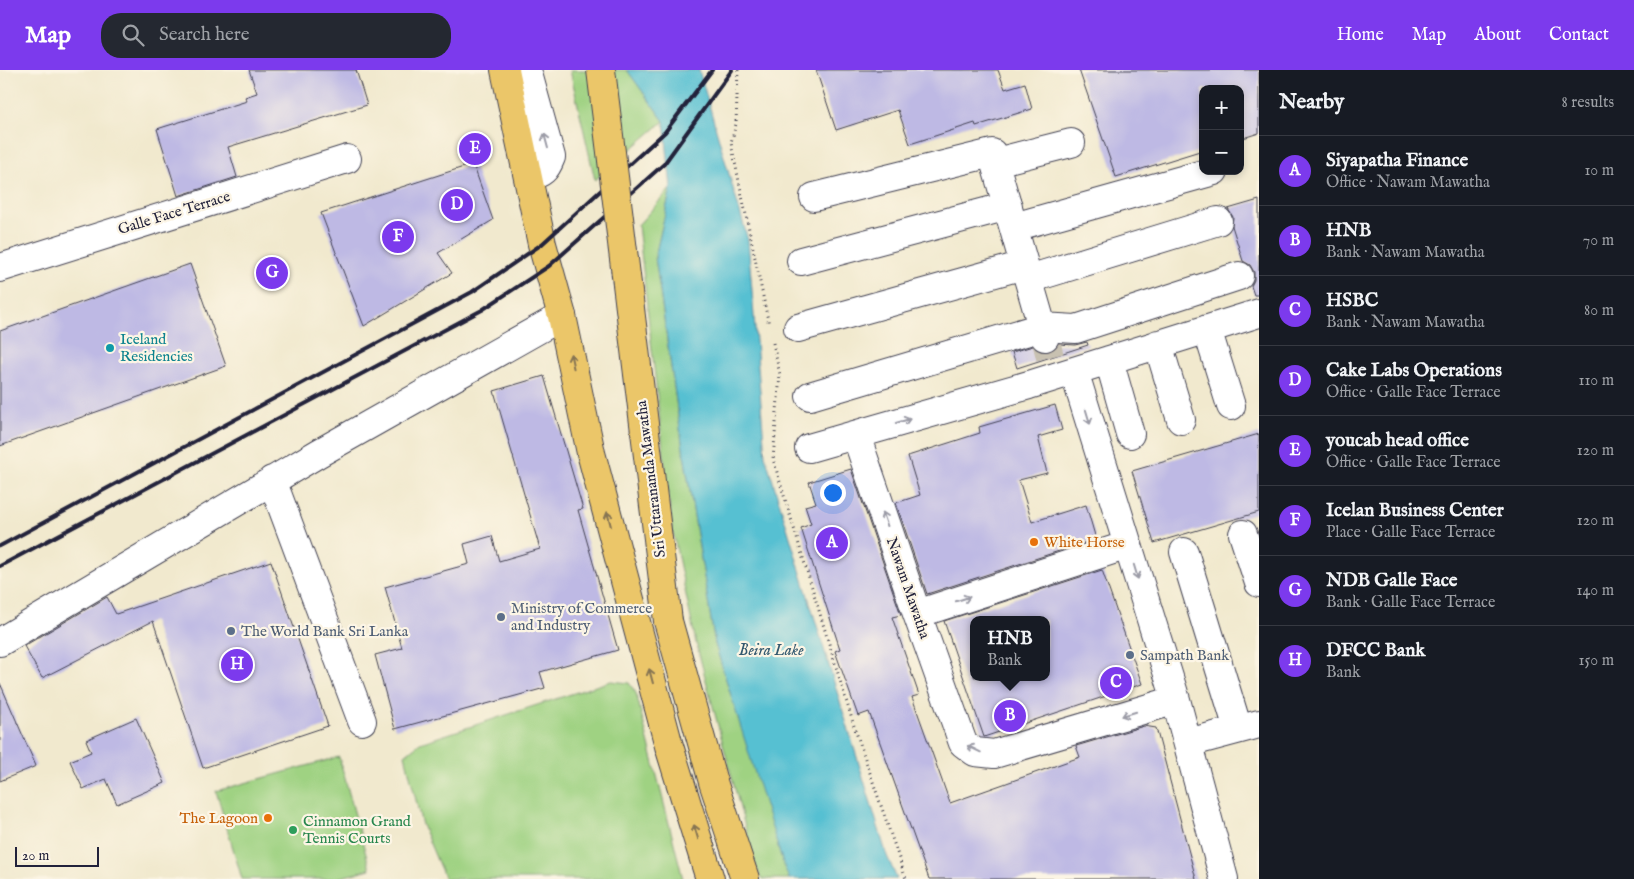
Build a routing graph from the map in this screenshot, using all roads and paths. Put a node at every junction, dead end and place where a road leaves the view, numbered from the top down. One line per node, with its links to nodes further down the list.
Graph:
1 (505, 70): 9 (main road)
2 (528, 70): 9 (street, one-way to 2)
3 (601, 70): 44 (main road, Sri Uttarananda Mawatha, bridge)
4 (738, 70): 19 (path)
5 (1071, 143): 7 (street)
6 (348, 159): 14 (street, Galle Face Terrace)
7 (996, 162): 10 (street); 11 (street)
8 (1199, 174): 11 (street)
9 (528, 176): 18 (main road)
10 (814, 197)
11 (1011, 217): 13 (street); 15 (street)
12 (1218, 220): 15 (street)
13 (801, 261)
14 (0, 268)
15 (1026, 272): 20 (street); 24 (street)
16 (1239, 276): 24 (street)
17 (1259, 313): 21 (street)
18 (562, 316): 32 (street); 43 (main road, one-way to 18)
19 (770, 326)
20 (798, 328)
21 (1207, 329): 23 (street); 27 (street)
22 (772, 336): 45 (path)
23 (1158, 344): 25 (street); 28 (street)
24 (1053, 354): 25 (street); 26 (street); 30 (street, one-way to 24); 34 (street, one-way to 34)
25 (1109, 360): 29 (street)
26 (810, 396)
27 (1231, 406)
28 (1181, 420)
29 (1130, 434)
30 (856, 435): 31 (street); 37 (street, Nawam Mawatha, one-way to 30)
31 (809, 448)
32 (272, 480): 38 (street); 40 (street)
33 (1243, 534): 36 (street)
34 (1128, 545): 37 (street, one-way to 34); 39 (street, one-way to 39)
35 (1184, 552): 41 (street)
36 (1259, 583)
37 (916, 614): 39 (street, Nawam Mawatha, one-way to 37)
38 (0, 642)
39 (1176, 700): 42 (street)
40 (362, 721)
41 (1249, 726): 42 (street)
42 (1188, 743): 46 (street)
43 (710, 879)
44 (745, 879)
45 (906, 879)
46 (1224, 879)

